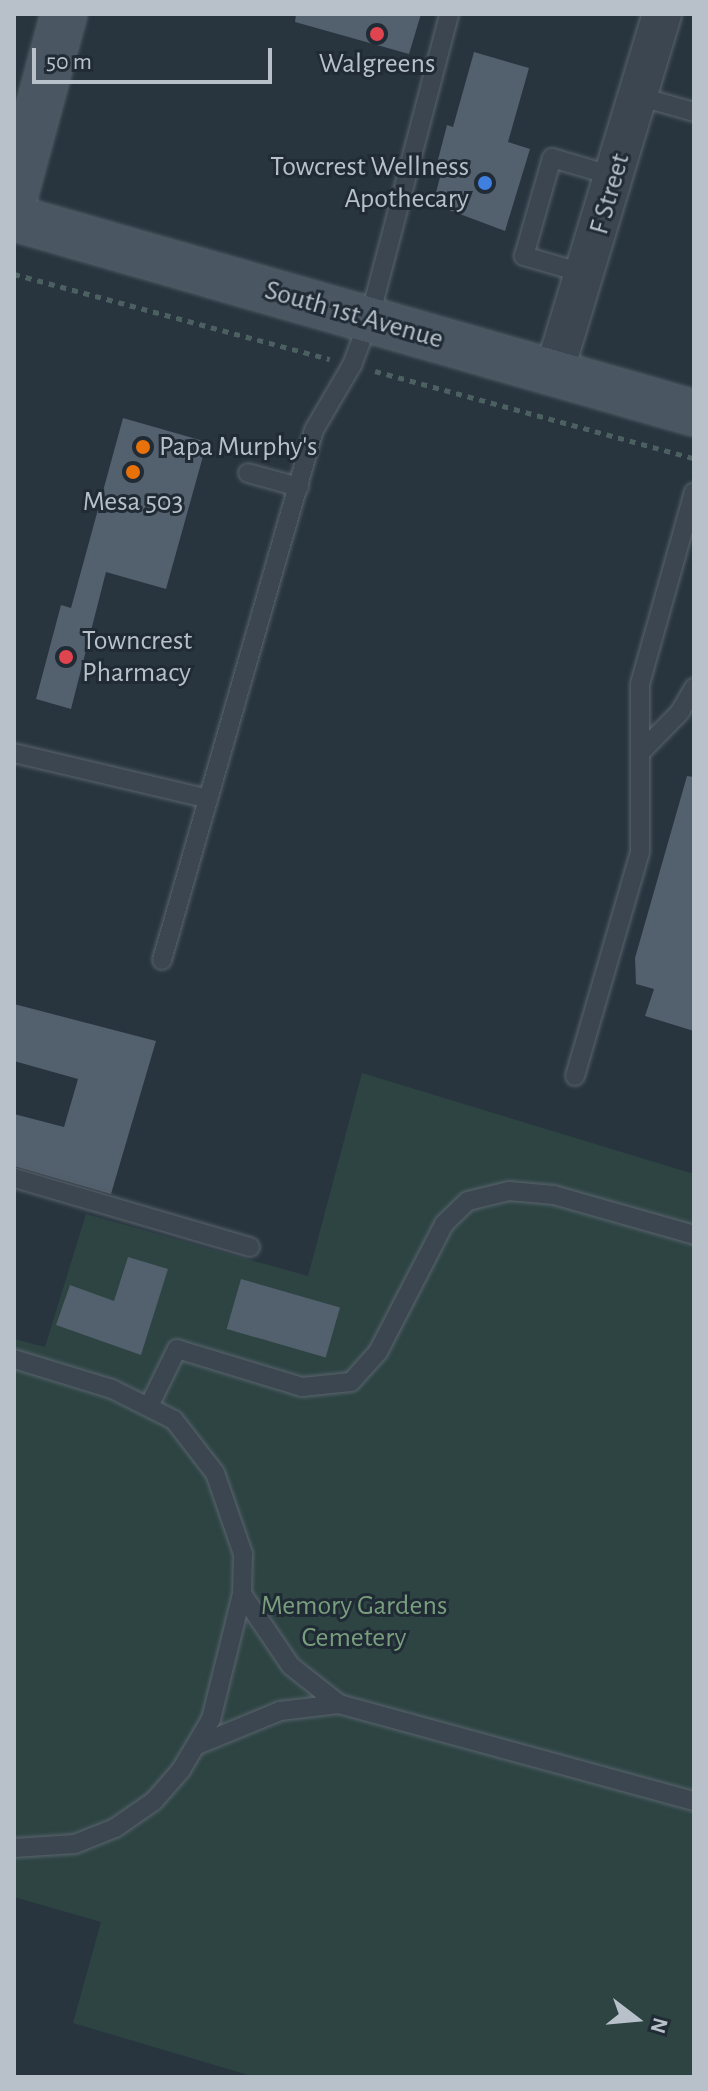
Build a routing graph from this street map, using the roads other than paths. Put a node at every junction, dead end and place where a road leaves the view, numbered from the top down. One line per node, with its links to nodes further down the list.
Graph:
1 (64, 14): 7 (main road)
2 (449, 14): 10 (lane)
3 (662, 14): 4 (street, F Street)
4 (638, 96): 5 (lane); 6 (street, F Street)
5 (694, 112)
6 (617, 177): 9 (street, F Street); 9 (lane)
7 (14, 198)
8 (14, 218): 10 (main road, South 1st Avenue)
9 (586, 274): 11 (street, F Street)
10 (369, 320): 11 (main road, South 1st Avenue); 14 (lane)
11 (554, 372): 12 (main road, South 1st Avenue)
12 (694, 413)
13 (248, 473): 14 (lane)
14 (299, 487): 19 (lane)
15 (694, 492): 18 (lane)
16 (694, 688): 18 (lane)
17 (14, 753): 19 (lane)
18 (640, 753): 21 (lane)
19 (208, 799): 20 (lane)
20 (162, 960)
21 (575, 1076)
22 (14, 1178): 24 (lane)
23 (694, 1235): 26 (lane)
24 (250, 1247)
25 (14, 1359): 26 (lane)
26 (150, 1404): 27 (lane)
27 (242, 1594): 28 (lane); 29 (lane)
28 (339, 1704): 29 (lane); 30 (lane)
29 (200, 1744): 31 (lane)
30 (694, 1801)
31 (14, 1848)

